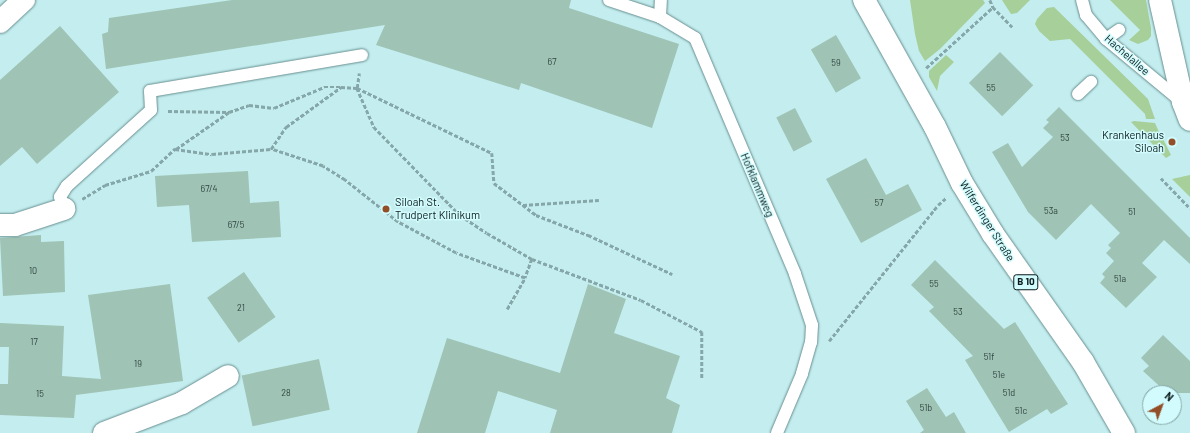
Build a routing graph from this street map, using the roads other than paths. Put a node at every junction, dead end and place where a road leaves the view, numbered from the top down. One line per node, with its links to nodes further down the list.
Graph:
1 (24, 0): 8 (main road)
2 (609, 0): 7 (lane, Hofklammweg)
3 (661, 0): 7 (lane)
4 (864, 0): 20 (main road, Wilferdinger Straße / B 10)
5 (1082, 0): 10 (lane, Hachelallee)
6 (1160, 0): 14 (main road, Hachelallee)
7 (660, 17): 19 (lane, Hofklammweg)
8 (0, 22)
9 (1119, 30): 10 (lane)
10 (1106, 39): 14 (lane, Hachelallee)
11 (362, 55): 15 (lane)
12 (1090, 82): 13 (lane)
13 (1078, 94)
14 (1186, 111)
15 (64, 209): 16 (main road)
16 (0, 225)
17 (228, 376): 18 (main road)
18 (104, 433)
19 (777, 433)
20 (1124, 433)

